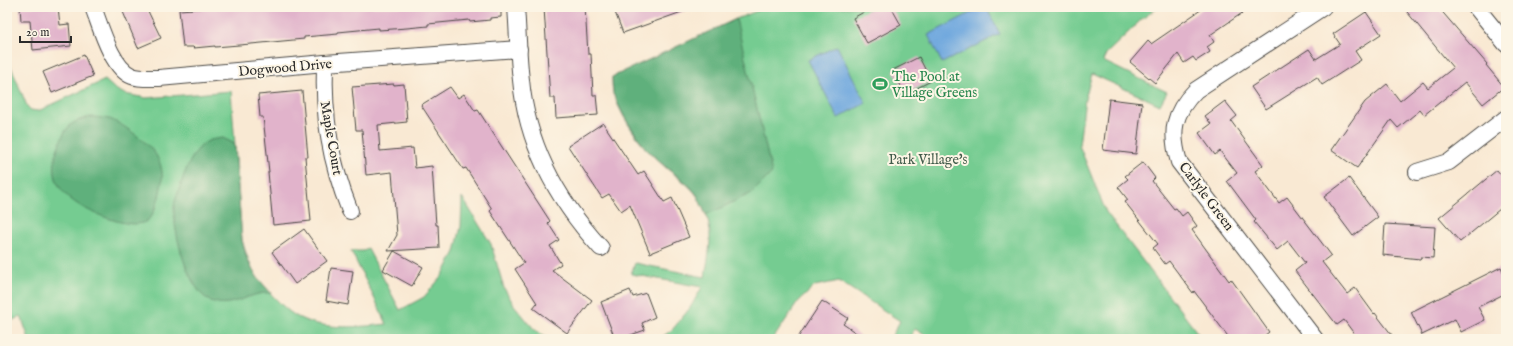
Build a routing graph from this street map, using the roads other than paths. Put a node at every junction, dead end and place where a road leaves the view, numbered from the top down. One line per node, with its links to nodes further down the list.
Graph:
1 (93, 7): 7 (street, Dogwood Drive)
2 (516, 7): 6 (street)
3 (1323, 7): 12 (street, Carlyle Green)
4 (1476, 7): 5 (street)
5 (1506, 44)
6 (519, 49): 7 (street, Dogwood Drive); 11 (street)
7 (325, 63): 10 (street, Maple Court)
8 (1506, 118): 9 (street)
9 (1417, 172)
10 (350, 211)
11 (601, 248)
12 (1315, 339)

